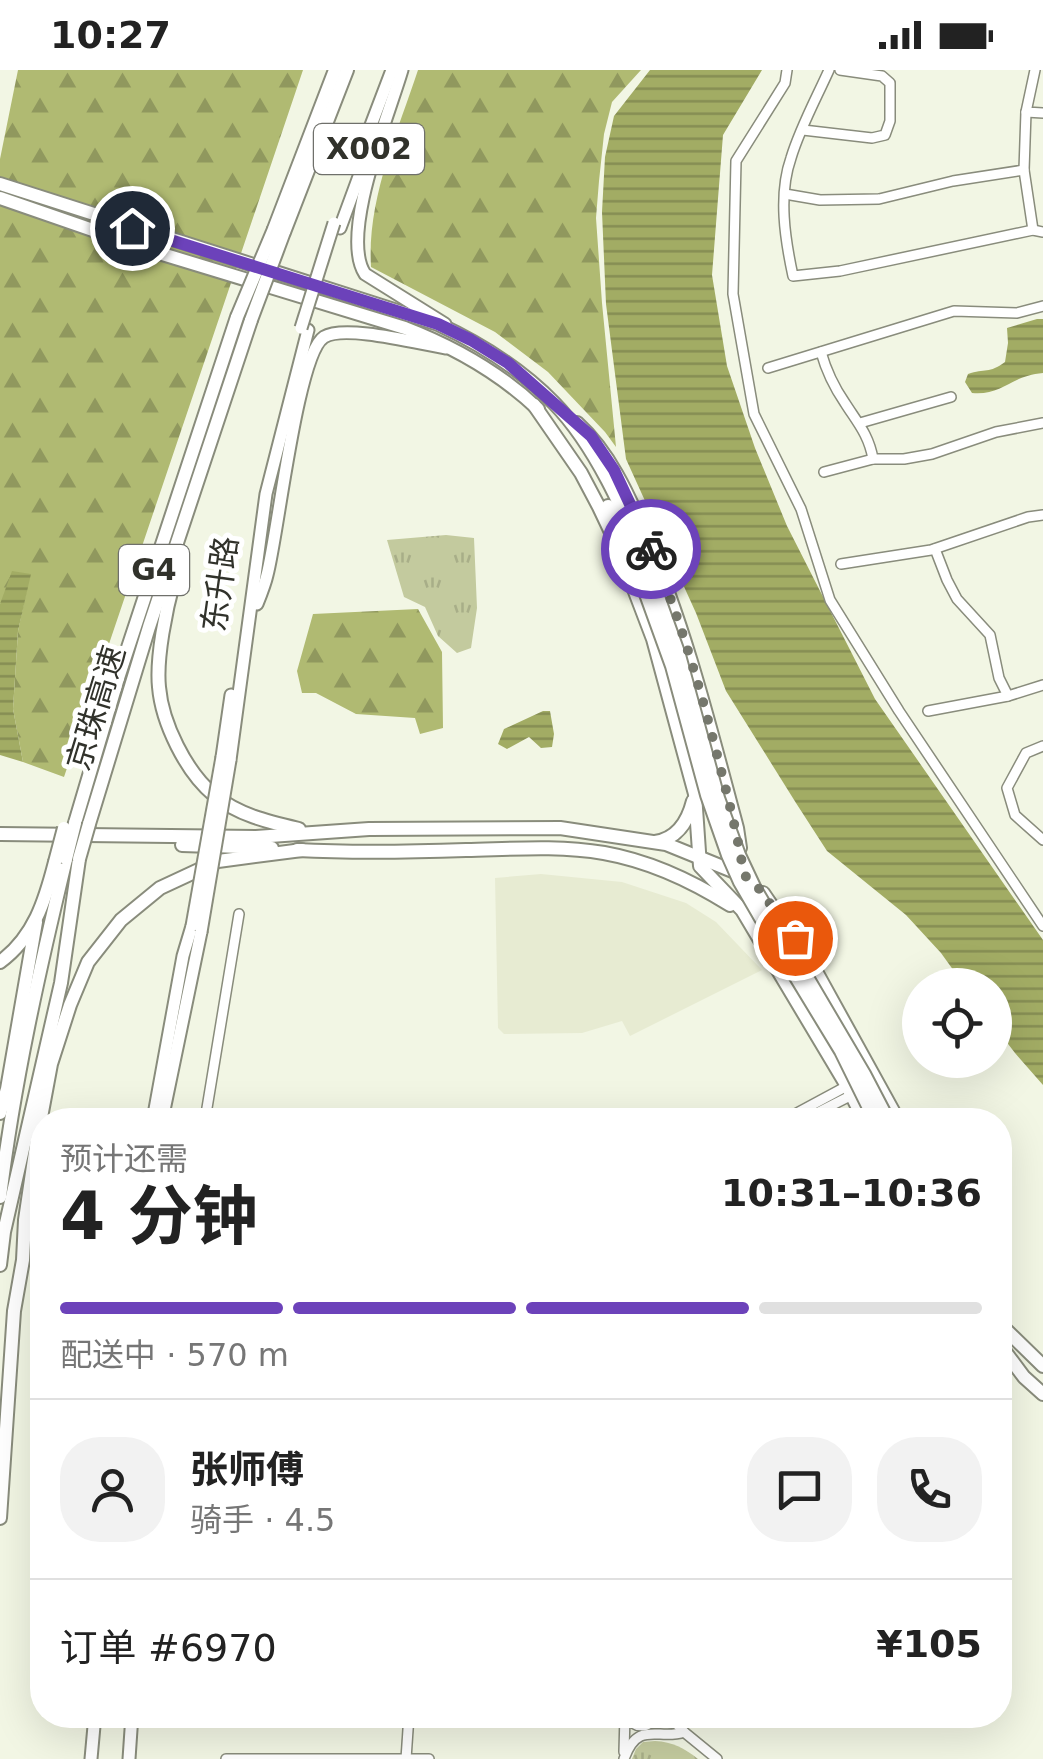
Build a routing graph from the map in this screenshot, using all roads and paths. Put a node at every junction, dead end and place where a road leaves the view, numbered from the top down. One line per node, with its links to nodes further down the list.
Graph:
1 (334, 70): 15 (highway, 京珠高速 / G4)
2 (347, 70): 15 (highway, 京珠高速 / G4)
3 (398, 70): 19 (main road, 东升路 / X002, bridge); 20 (main road)
4 (786, 70): 55 (street)
5 (829, 70): 10 (street)
6 (840, 70): 10 (street)
7 (1035, 70): 8 (street)
8 (1026, 112): 9 (street); 11 (street)
9 (1043, 112)
10 (803, 130): 13 (street)
11 (1024, 170): 13 (street); 16 (street)
12 (0, 184): 20 (highway)
13 (784, 194): 16 (street)
14 (0, 198): 21 (highway)
15 (279, 230): 18 (highway, 京珠高速 / G4, bridge)
16 (1038, 231)
17 (1043, 306): 22 (street)
18 (244, 319): 29 (highway, 京珠高速 / G4); 43 (highway, 京珠高速 / G4)
19 (304, 329): 36 (main road, 东升路); 41 (main road, 东升路)
20 (466, 337): 25 (highway)
21 (453, 349): 26 (highway); 36 (main road)
22 (821, 352): 23 (street); 27 (street)
23 (768, 368)
24 (952, 396): 27 (street)
25 (554, 403): 35 (highway); 52 (highway)
26 (534, 405): 35 (highway); 42 (highway)
27 (860, 423): 30 (street)
28 (1043, 423): 30 (street)
29 (214, 436): 43 (highway, 京珠高速 / G4); 45 (highway)
30 (873, 459): 31 (street)
31 (824, 472)
32 (1043, 515): 33 (street)
33 (935, 549): 34 (street); 38 (street)
34 (841, 564)
35 (642, 568): 70 (highway, bridge); 71 (highway, bridge)
36 (250, 627): 41 (main road, 东升路)
37 (1043, 685): 38 (street)
38 (1008, 696): 39 (street)
39 (928, 711)
40 (1043, 746): 46 (street)
41 (226, 758): 56 (main road, 东升路, bridge)
42 (695, 794): 48 (highway); 50 (highway)
43 (76, 825): 51 (highway, 京珠高速 / G4, bridge)
44 (0, 834): 45 (highway)
45 (316, 834): 48 (highway)
46 (1043, 840)
47 (0, 842): 49 (highway)
48 (654, 842): 50 (highway)
49 (302, 850): 57 (highway); 63 (highway)
50 (698, 856): 52 (highway); 57 (highway)
51 (66, 860): 54 (highway); 60 (highway, 京珠高速 / G4); 62 (highway, 京珠高速 / G4)
52 (744, 875): 59 (highway)
53 (239, 914): 66 (street)
54 (36, 922): 58 (highway); 73 (highway)
55 (1043, 926)
56 (197, 929): 64 (main road, 东升路); 65 (main road, 东升路)
57 (755, 933): 61 (highway)
58 (0, 962)
59 (876, 1076): 61 (street); 72 (highway)
60 (17, 1081): 76 (highway); 78 (highway, 京珠高速 / G4)
61 (850, 1090): 67 (street); 68 (street); 69 (highway)
62 (32, 1106)
63 (43, 1108)
64 (155, 1108)
65 (164, 1108)
66 (207, 1108)
67 (810, 1108)
68 (822, 1108)
69 (858, 1108)
70 (870, 1108)
71 (882, 1108)
72 (892, 1108)
73 (0, 1113)
74 (30, 1115): 79 (highway, 京珠高速 / G4)
75 (30, 1147): 80 (highway)
76 (0, 1148)
77 (30, 1185): 80 (highway)
78 (0, 1197)
79 (0, 1265)
80 (14, 1311): 89 (highway)
81 (1012, 1331): 83 (highway)
82 (1012, 1337): 83 (highway)
83 (1024, 1350): 85 (highway)
84 (1012, 1362): 87 (highway)
85 (1043, 1366)
86 (1012, 1368): 87 (highway)
87 (1024, 1378): 88 (highway)
88 (1043, 1394)
89 (0, 1518)
90 (94, 1728): 99 (main road)
91 (131, 1728): 100 (main road)
92 (408, 1728): 102 (street)
93 (625, 1728): 104 (street)
94 (639, 1728): 98 (street)
95 (675, 1728): 97 (street)
96 (680, 1728): 97 (street)
97 (684, 1732): 98 (street); 105 (street)
98 (635, 1740): 104 (street)
99 (92, 1759)
100 (129, 1759)
101 (226, 1759): 102 (street)
102 (406, 1759): 103 (street)
103 (429, 1759)
104 (624, 1759)
105 (717, 1759)

